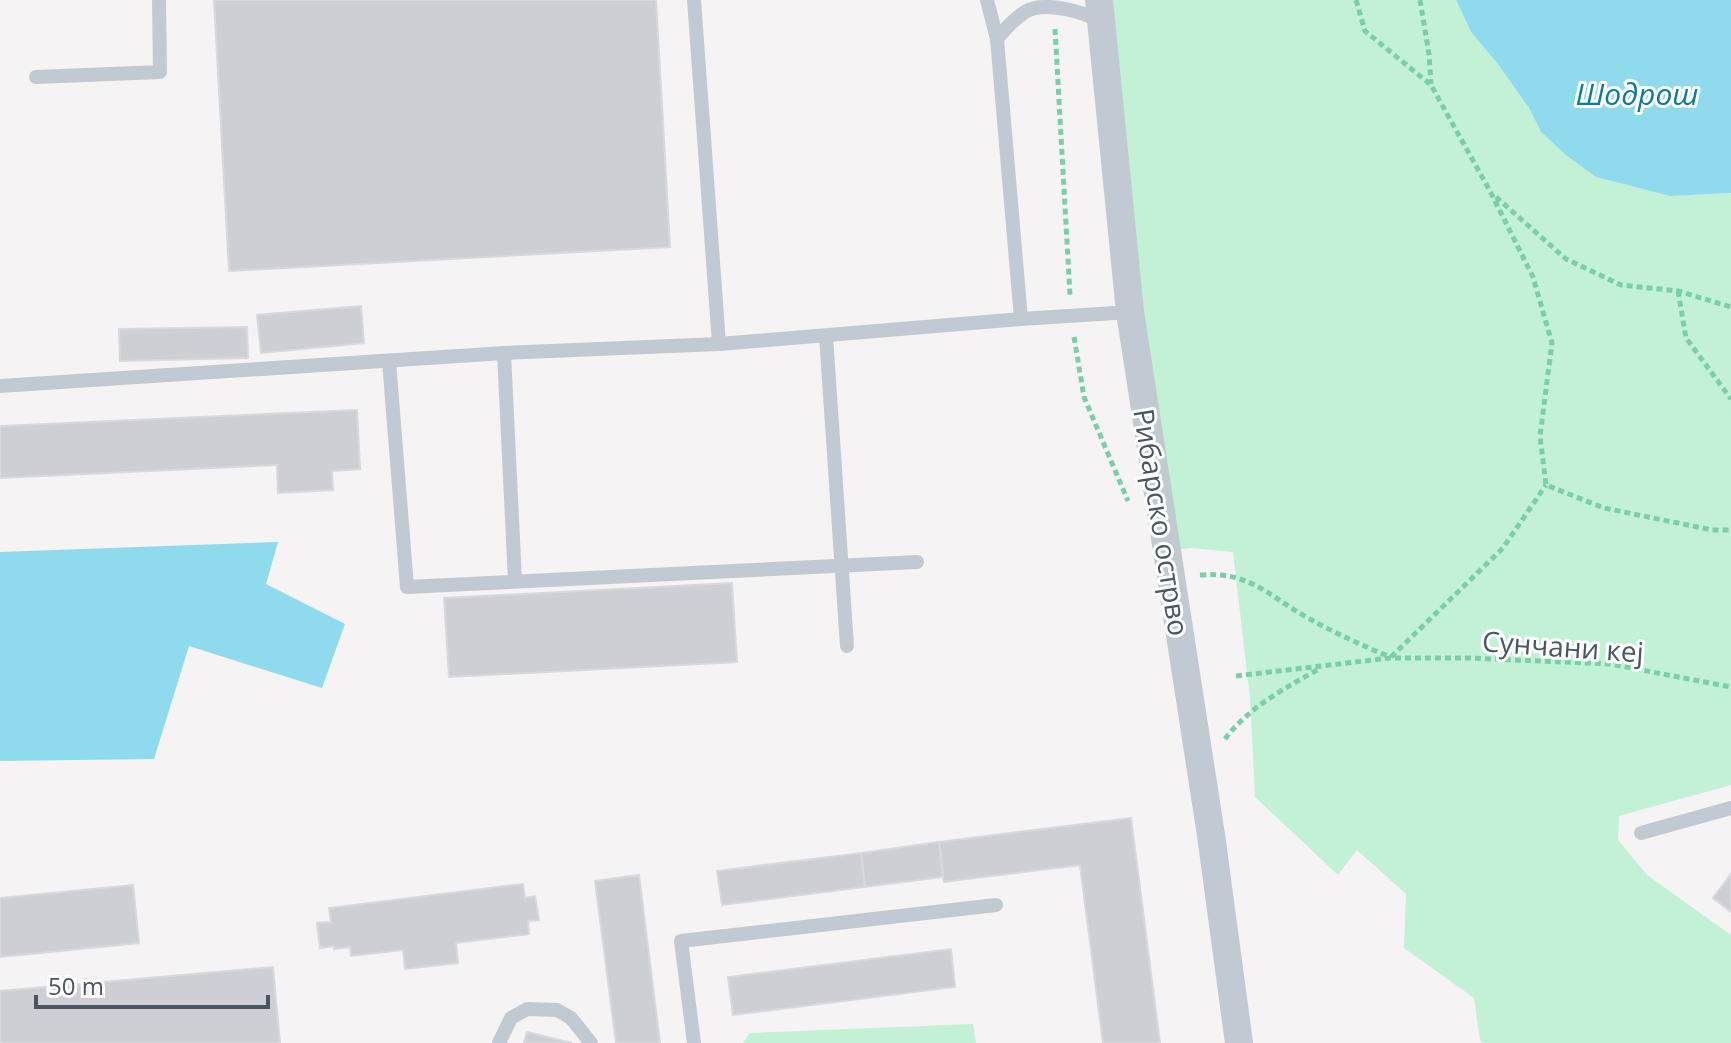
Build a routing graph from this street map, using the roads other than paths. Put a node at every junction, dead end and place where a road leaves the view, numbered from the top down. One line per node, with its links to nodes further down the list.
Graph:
1 (159, 0): 6 (lane)
2 (694, 0): 10 (lane)
3 (987, 0): 5 (lane)
4 (1100, 10): 5 (lane); 7 (street, Рибарско острво)
5 (997, 39): 8 (lane)
6 (36, 77)
7 (1130, 312): 8 (lane); 24 (street, Рибарско острво)
8 (1021, 319): 9 (lane)
9 (826, 336): 10 (lane); 15 (lane)
10 (719, 344): 11 (lane)
11 (504, 353): 12 (lane); 16 (lane)
12 (389, 361): 13 (lane); 16 (lane)
13 (0, 386)
14 (917, 562): 15 (lane)
15 (843, 565): 16 (lane); 17 (lane)
16 (515, 581)
17 (847, 646)
18 (1731, 808): 19 (lane)
19 (1641, 833)
20 (996, 905): 23 (lane)
21 (499, 1043): 22 (lane)
22 (591, 1043)
23 (694, 1043)
24 (1239, 1043)

